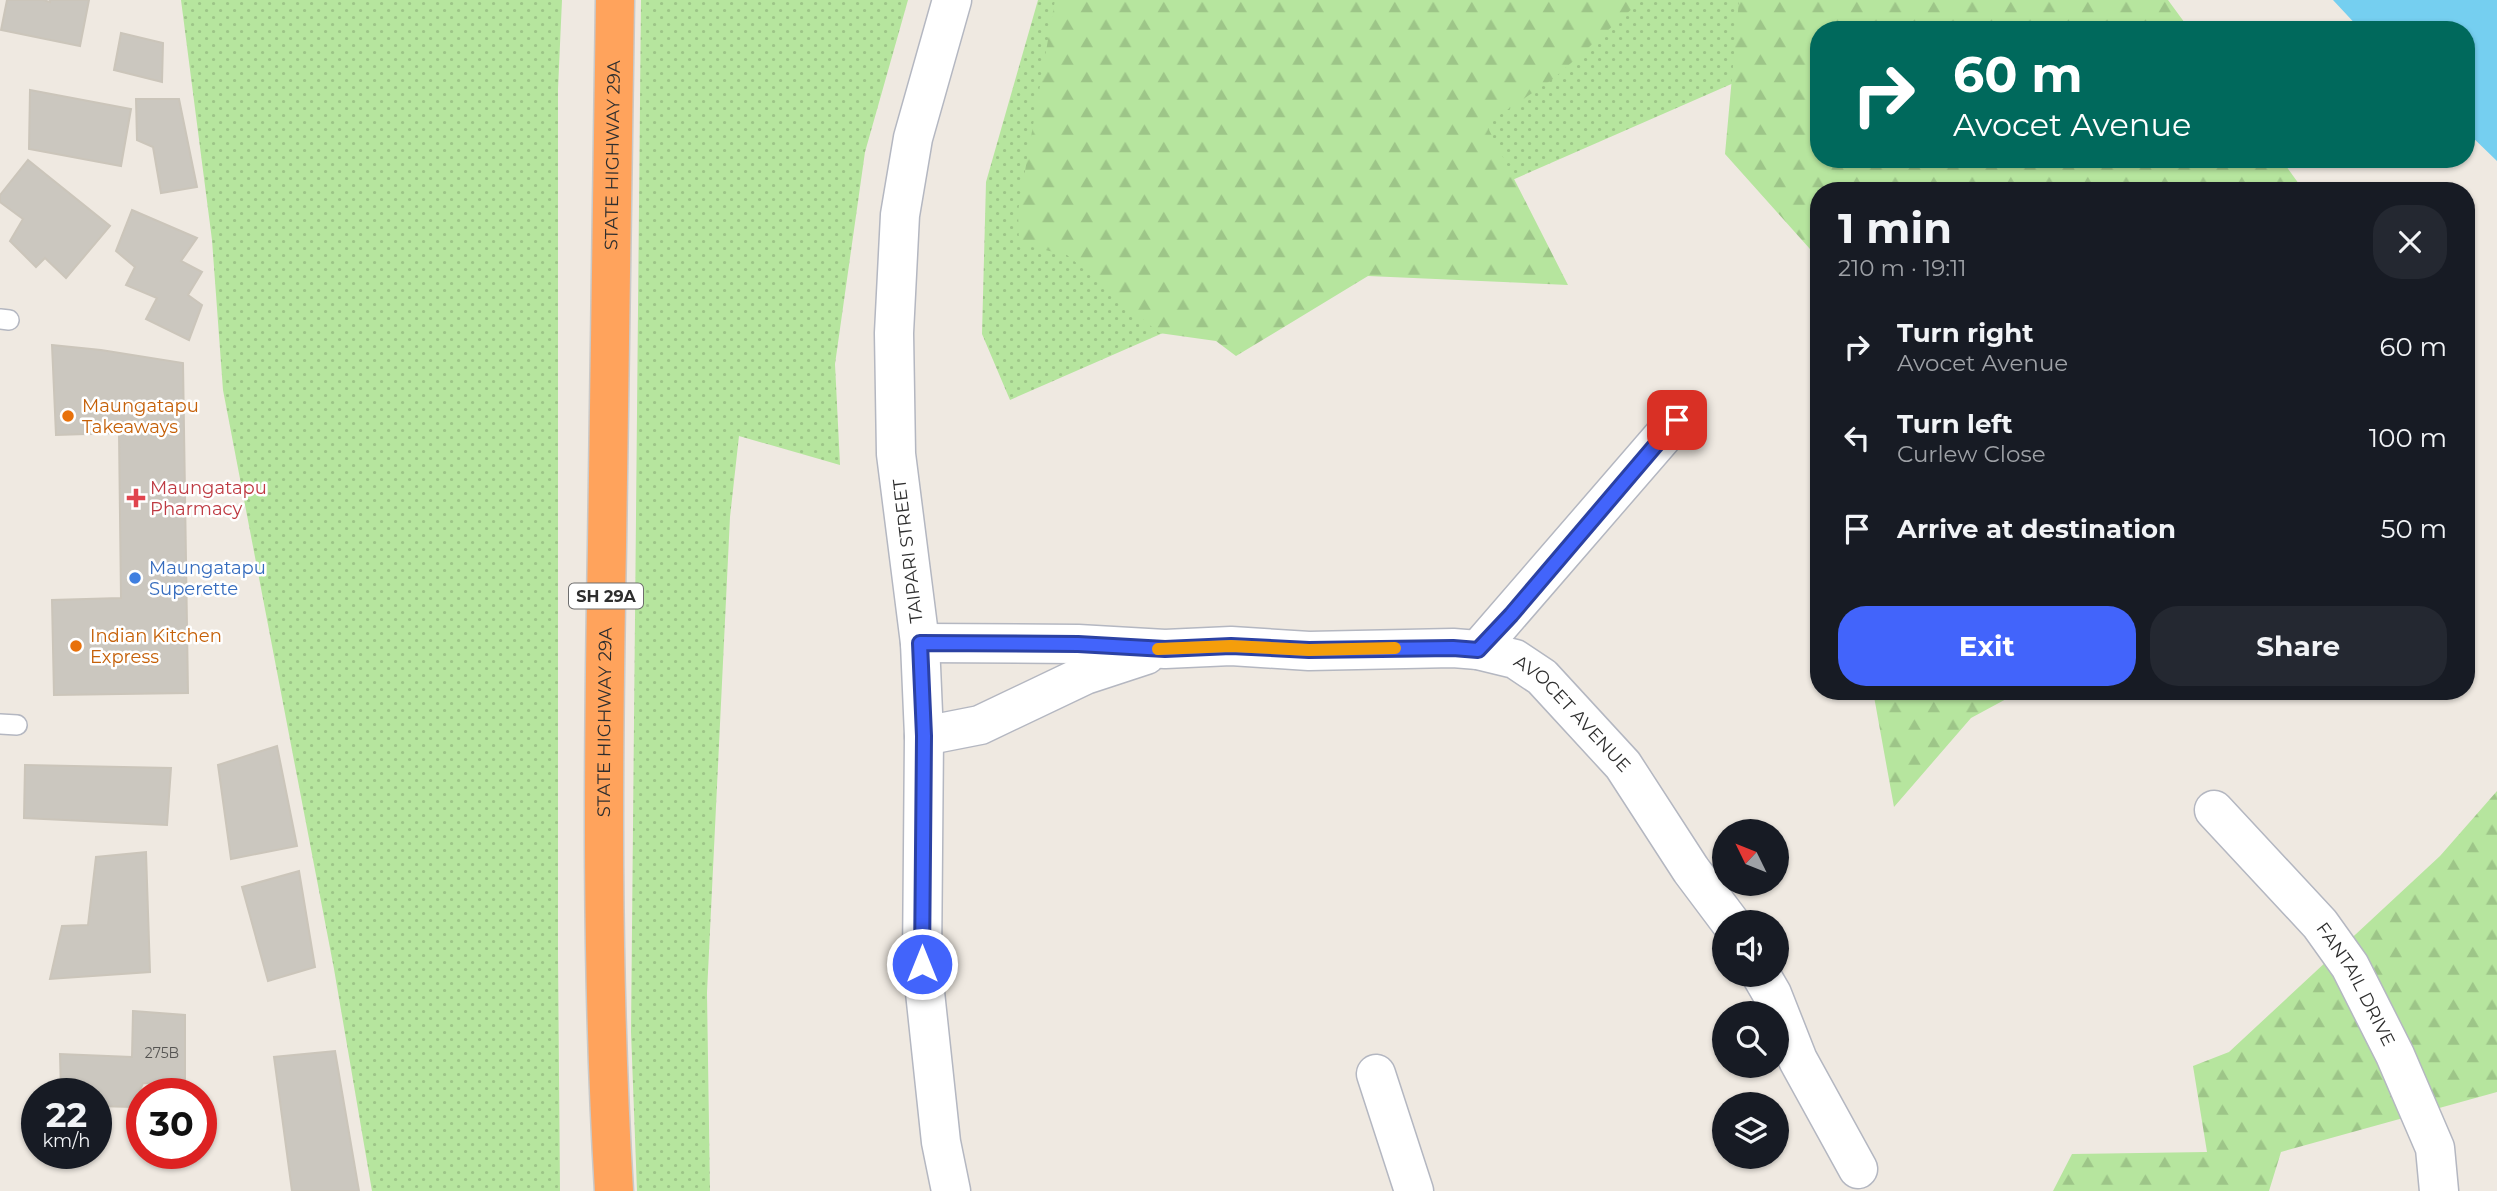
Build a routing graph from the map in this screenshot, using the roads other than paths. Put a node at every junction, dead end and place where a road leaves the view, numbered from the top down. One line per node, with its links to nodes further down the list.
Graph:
1 (615, 0): 13 (highway, STATE HIGHWAY 29A / SH 29A)
2 (952, 0): 4 (street, TAIPARI STREET)
3 (1677, 420): 6 (street)
4 (920, 643): 5 (street, AVOCET AVENUE); 7 (street, TAIPARI STREET)
5 (1165, 649): 6 (street, AVOCET AVENUE); 7 (street, AVOCET AVENUE)
6 (1478, 650): 9 (street, AVOCET AVENUE)
7 (924, 736): 14 (street, TAIPARI STREET)
8 (2214, 810): 16 (street, FANTAIL DRIVE)
9 (1721, 910)
10 (1768, 987): 12 (street)
11 (1376, 1074): 15 (street)
12 (1858, 1169)
13 (614, 1191)
14 (951, 1191)
15 (1414, 1191)
16 (2439, 1191)

